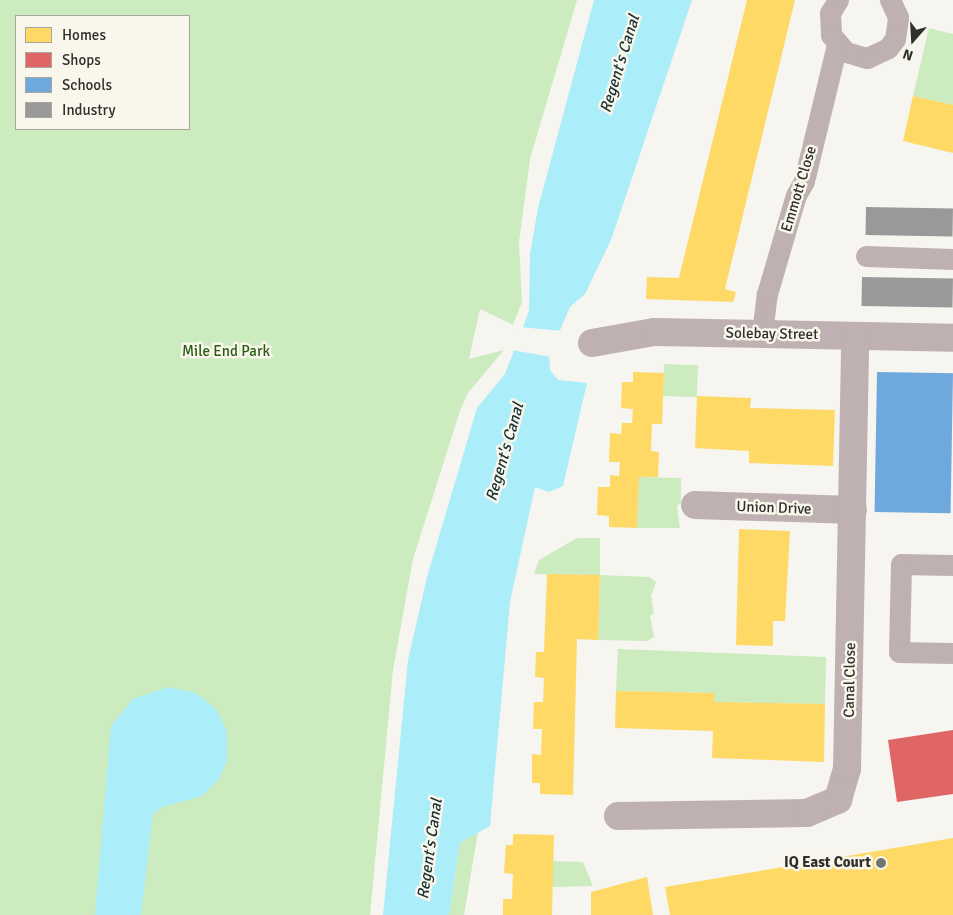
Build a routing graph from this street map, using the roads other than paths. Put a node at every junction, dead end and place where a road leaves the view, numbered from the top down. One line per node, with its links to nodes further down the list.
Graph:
1 (838, 0): 3 (lane)
2 (890, 0): 3 (lane)
3 (837, 45): 6 (lane, Emmott Close)
4 (866, 256): 5 (lane)
5 (953, 259)
6 (762, 333): 7 (street, Solebay Street); 9 (street, Solebay Street)
7 (855, 336): 8 (street, Solebay Street); 11 (street, Canal Close)
8 (953, 338)
9 (592, 344)
10 (695, 505): 11 (street, Union Drive)
11 (853, 510): 14 (street, Canal Close)
12 (953, 565): 13 (lane)
13 (953, 653)
14 (618, 816)

